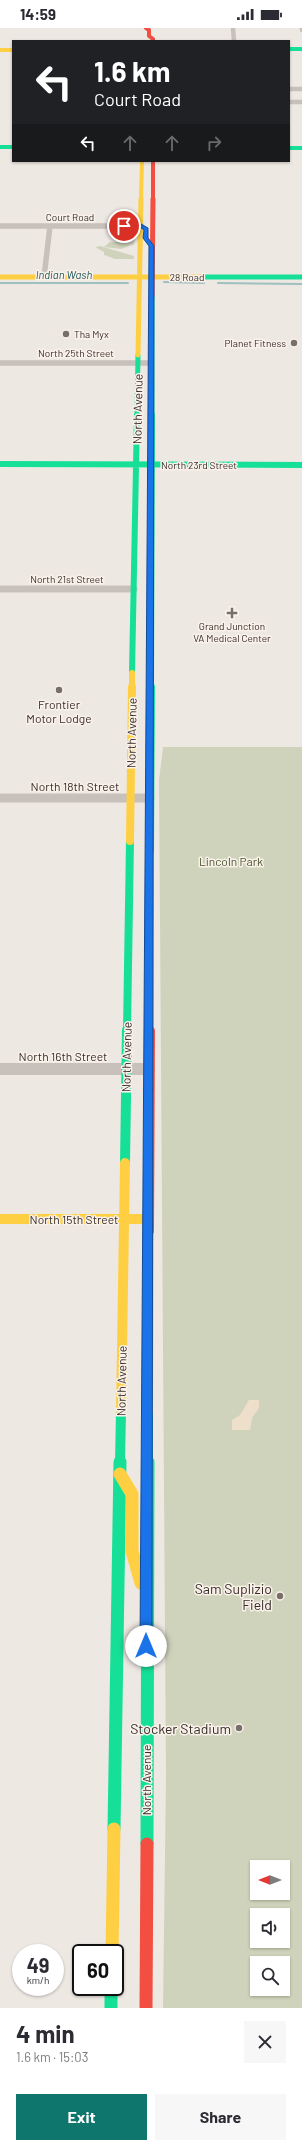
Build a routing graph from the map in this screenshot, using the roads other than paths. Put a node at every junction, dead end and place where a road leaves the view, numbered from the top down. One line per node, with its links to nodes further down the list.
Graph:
1 (146, 28): 4 (main road)
2 (153, 28): 4 (main road)
3 (232, 28): 5 (street)
4 (150, 40)
5 (234, 40)
6 (290, 49): 7 (main road)
7 (302, 49)
8 (0, 50): 9 (main road)
9 (12, 50)
10 (290, 89): 11 (street)
11 (302, 89)
12 (290, 102): 13 (street)
13 (302, 102)
14 (0, 147): 15 (main road)
15 (12, 147)
16 (290, 148): 17 (main road)
17 (302, 148)
18 (142, 162): 21 (main road, North Avenue)
19 (153, 162): 20 (main road, North Avenue)
20 (152, 190): 21 (main road); 23 (main road, North Avenue)
21 (141, 191): 22 (main road, North Avenue)
22 (141, 205): 23 (main road); 26 (main road, North Avenue)
23 (152, 224): 27 (main road, North Avenue)
24 (0, 226): 25 (street, Court Road)
25 (50, 226): 26 (street, Court Road); 29 (street)
26 (141, 226): 27 (main road); 30 (main road, North Avenue)
27 (152, 246): 31 (main road, North Avenue)
28 (0, 277): 29 (main road, 28 Road)
29 (44, 277): 30 (main road, 28 Road)
30 (139, 277): 31 (main road, 28 Road); 33 (main road, North Avenue)
31 (151, 277): 32 (main road, 28 Road); 34 (main road, North Avenue)
32 (302, 277)
33 (139, 297): 34 (main road); 35 (main road, North Avenue)
34 (151, 318): 36 (main road, North Avenue)
35 (138, 320): 36 (main road); 38 (main road, North Avenue)
36 (151, 344): 39 (main road, North Avenue)
37 (0, 363): 38 (street, North 25th Street)
38 (138, 363): 39 (street, North 25th Street); 41 (main road, North Avenue)
39 (151, 363): 42 (main road, North Avenue)
40 (0, 464): 41 (main road, North 23rd Street)
41 (136, 464): 42 (main road, North 23rd Street); 44 (main road, North Avenue)
42 (150, 465): 43 (main road, North 23rd Street); 47 (main road, North Avenue)
43 (302, 465)
44 (134, 554): 46 (main road, North Avenue); 47 (main road)
45 (0, 589): 46 (street, North 21st Street)
46 (134, 589): 48 (main road); 49 (main road, North Avenue)
47 (150, 589): 48 (main road, North Avenue)
48 (150, 617): 50 (main road, North Avenue)
49 (133, 648): 50 (main road); 51 (main road, North Avenue)
50 (150, 648): 52 (main road, North Avenue)
51 (132, 681): 52 (main road); 53 (main road, North Avenue)
52 (150, 729): 54 (main road, North Avenue)
53 (131, 738): 54 (main road); 56 (main road, North Avenue)
54 (150, 772): 57 (main road, North Avenue)
55 (0, 798): 56 (street, North 18th Street)
56 (130, 798): 57 (street, North 18th Street); 58 (main road, North Avenue)
57 (150, 798): 58 (main road, North Avenue)
58 (139, 950): 60 (main road, North Avenue); 61 (main road, North Avenue)
59 (0, 1069): 60 (street, North 16th Street)
60 (126, 1069): 61 (street, North 16th Street); 63 (main road, North Avenue)
61 (149, 1069): 64 (main road, North Avenue)
62 (0, 1219): 63 (main road, North 15th Street)
63 (123, 1219): 64 (main road, North 15th Street); 65 (main road, North Avenue)
64 (148, 1219): 66 (main road, North Avenue)
65 (120, 1474): 66 (main road); 67 (main road, North Avenue)
66 (146, 1600): 70 (main road, North Avenue)
67 (112, 1944)
68 (111, 1996): 69 (main road)
69 (111, 2008)
70 (146, 2008)

